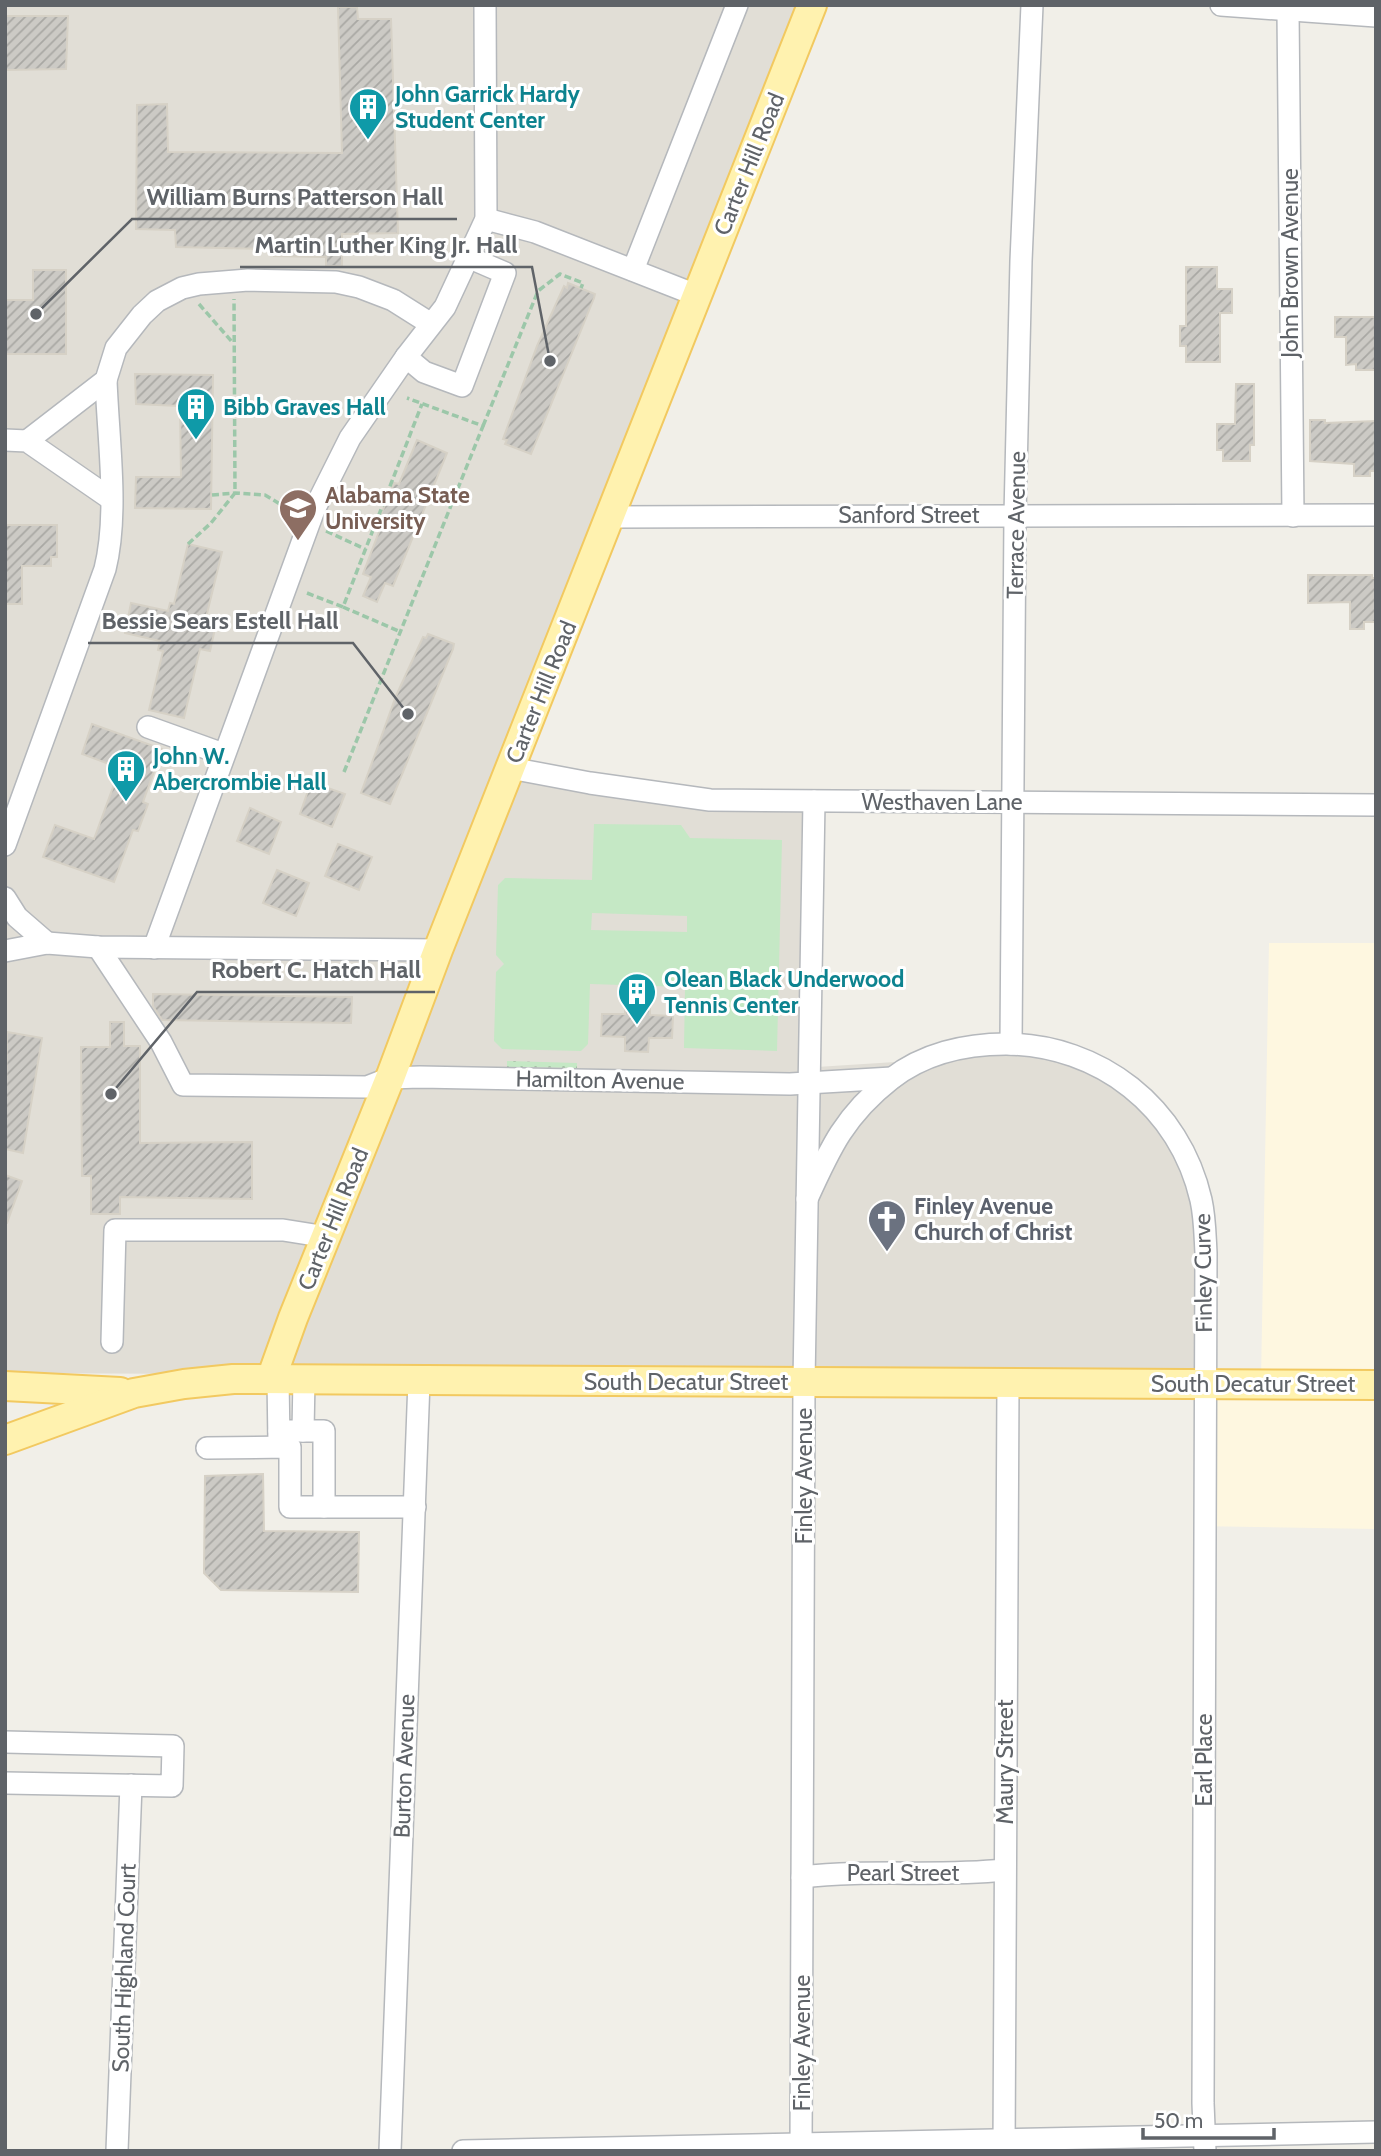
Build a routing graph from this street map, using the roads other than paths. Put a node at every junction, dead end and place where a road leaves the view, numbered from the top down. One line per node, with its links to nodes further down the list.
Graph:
1 (485, 5): 8 (street)
2 (737, 5): 10 (street)
3 (812, 5): 11 (main road, Carter Hill Road)
4 (1032, 5): 18 (street, Terrace Avenue)
5 (1220, 5): 6 (street)
6 (1288, 11): 7 (street); 20 (street, John Brown Avenue)
7 (1376, 16)
8 (486, 219): 9 (street); 10 (street)
9 (468, 257): 12 (street); 13 (street)
10 (633, 270): 11 (street)
11 (696, 295): 21 (main road, Carter Hill Road)
12 (431, 324): 13 (street); 14 (street)
13 (406, 357): 23 (street)
14 (106, 380): 16 (street); 17 (street)
15 (5, 440): 16 (street)
16 (27, 441): 17 (street)
17 (111, 499): 28 (street)
18 (1015, 515): 20 (street, Sanford Street); 21 (street, Sanford Street); 26 (street, Terrace Avenue)
19 (1376, 515): 20 (street, Sanford Street)
20 (1293, 516)
21 (610, 517): 24 (main road, Carter Hill Road)
22 (148, 727): 23 (street)
23 (223, 754): 32 (street)
24 (510, 768): 25 (street, Westhaven Lane); 33 (main road, Carter Hill Road)
25 (814, 801): 26 (street, Westhaven Lane); 38 (street, Finley Avenue)
26 (1013, 803): 27 (street, Westhaven Lane); 35 (street, Terrace Avenue)
27 (1376, 805)
28 (5, 845)
29 (5, 898): 30 (street)
30 (47, 943): 31 (street); 34 (street)
31 (99, 947): 32 (street); 36 (street, Hamilton Avenue)
32 (153, 948): 33 (street)
33 (438, 950): 36 (main road, Carter Hill Road)
34 (5, 951)
35 (1011, 1044): 37 (street, Finley Curve); 46 (street, Finley Curve)
36 (390, 1078): 38 (street, Hamilton Avenue); 40 (main road, Carter Hill Road)
37 (892, 1078): 38 (street, Hamilton Avenue); 39 (street, Finley Curve)
38 (809, 1082): 39 (street, Finley Avenue)
39 (807, 1199): 44 (street, Finley Avenue)
40 (327, 1237): 41 (street); 42 (main road, Carter Hill Road)
41 (113, 1342)
42 (284, 1379): 43 (main road, South Decatur Street); 49 (main road, South Decatur Street); 50 (street); 51 (street)
43 (419, 1381): 44 (main road, South Decatur Street); 55 (street, Burton Avenue)
44 (804, 1382): 45 (main road, South Decatur Street); 60 (street, Finley Avenue)
45 (1008, 1384): 46 (main road, South Decatur Street); 59 (street, Maury Street)
46 (1205, 1384): 47 (main road, South Decatur Street); 62 (street, Earl Place)
47 (1376, 1385)
48 (5, 1386): 49 (main road)
49 (134, 1393): 52 (main road, South Decatur Street)
50 (303, 1431): 51 (street); 54 (street)
51 (279, 1439): 53 (street); 54 (street)
52 (5, 1440)
53 (207, 1448)
54 (324, 1507): 55 (street)
55 (415, 1507): 67 (street, Burton Avenue)
56 (5, 1742): 58 (street)
57 (5, 1783): 58 (street)
58 (131, 1785): 66 (street, South Highland Court)
59 (1004, 1870): 60 (street, Pearl Street); 63 (street, Maury Street)
60 (802, 1877): 64 (street, Finley Avenue)
61 (1376, 2132): 62 (street)
62 (1205, 2143): 63 (street)
63 (1004, 2145): 64 (street)
64 (802, 2148): 65 (street)
65 (515, 2150): 68 (street)
66 (117, 2151)
67 (390, 2151)
68 (463, 2151)

